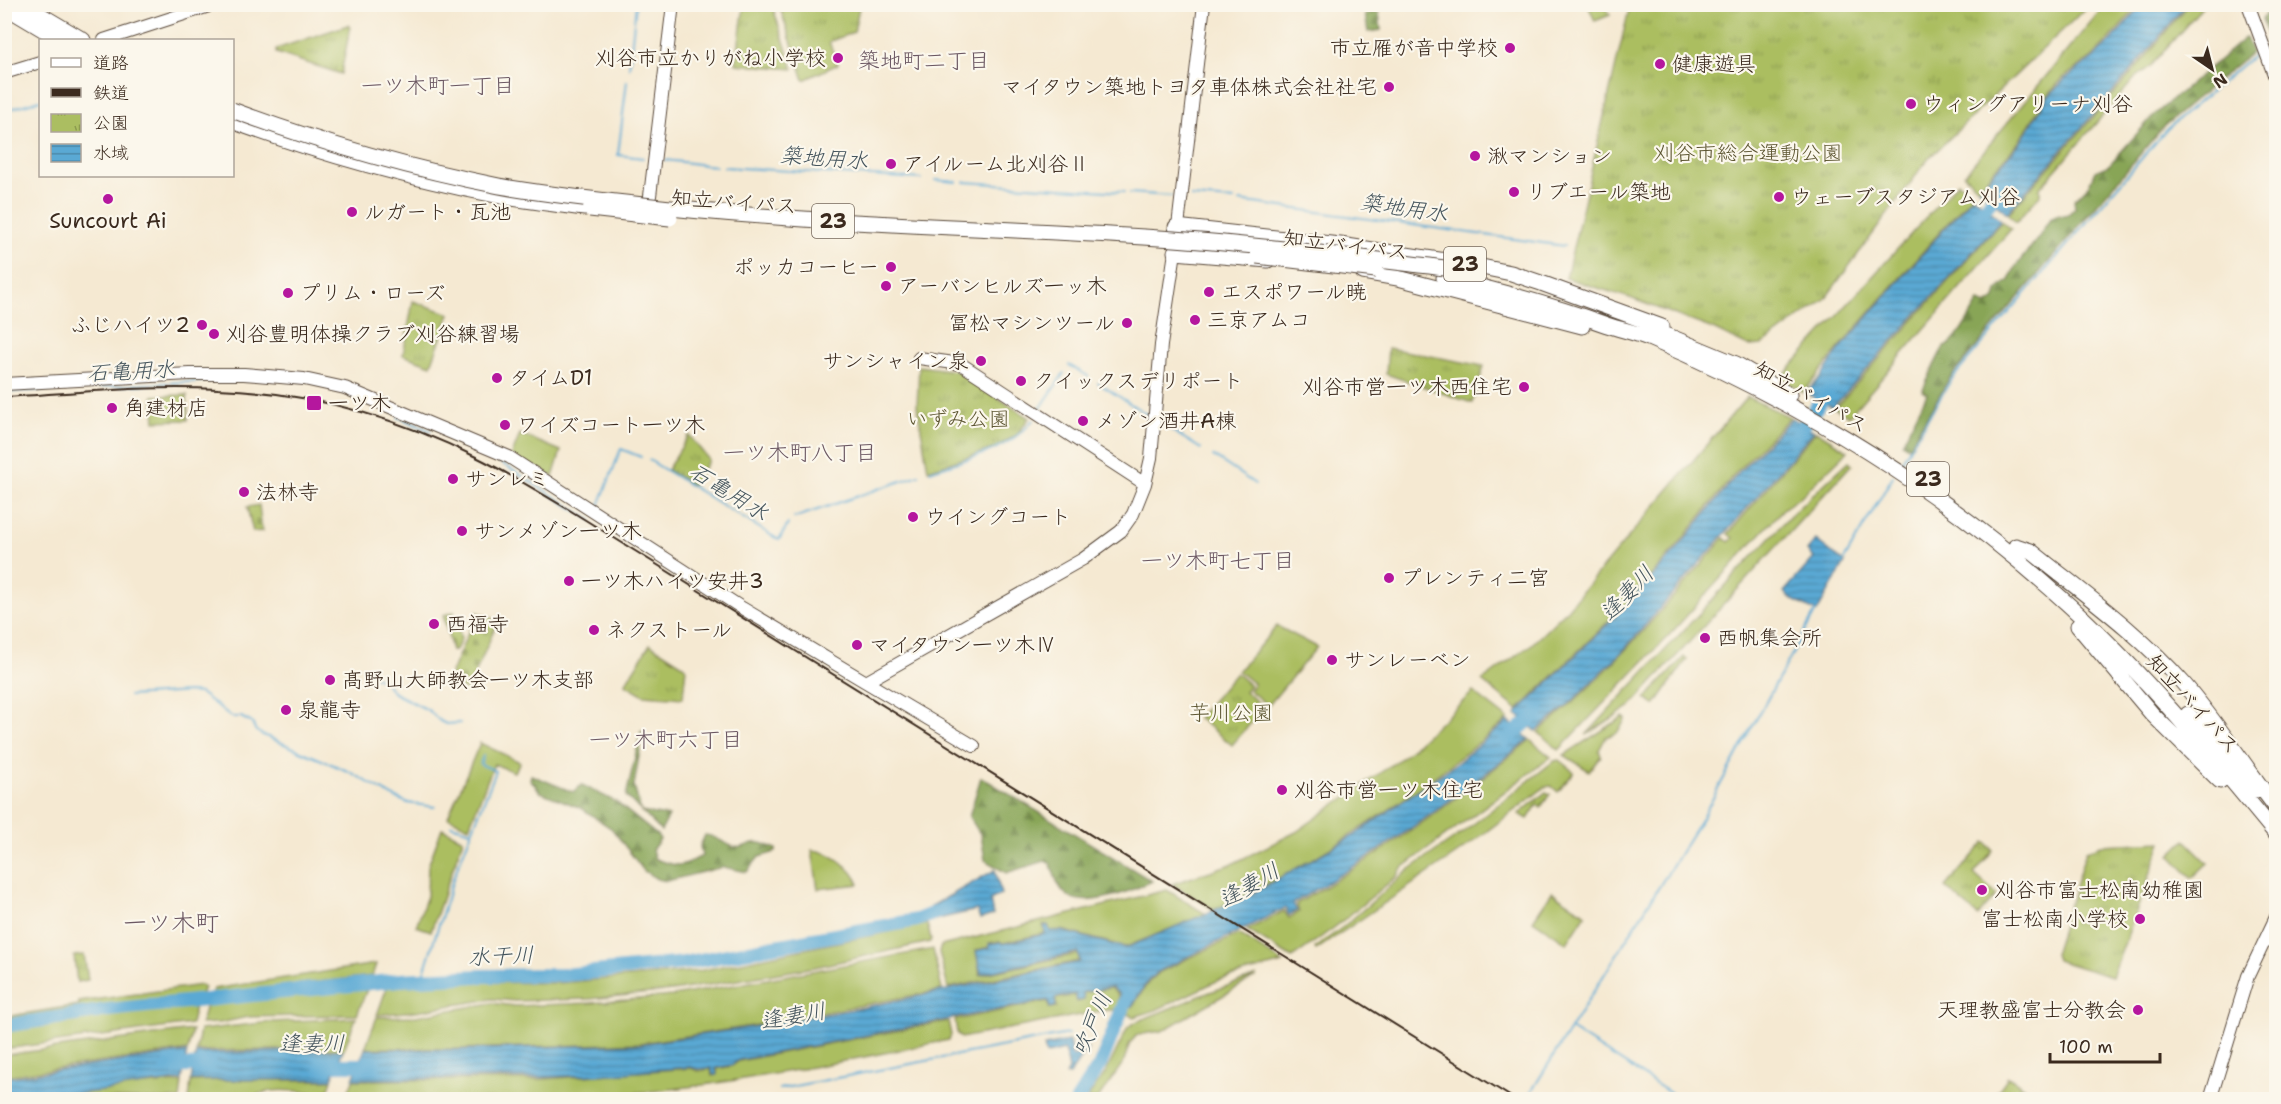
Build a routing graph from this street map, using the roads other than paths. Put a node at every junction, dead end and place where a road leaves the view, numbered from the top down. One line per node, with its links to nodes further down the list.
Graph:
1 (22, 4): 8 (highway)
2 (215, 4): 9 (street)
3 (673, 4): 15 (street)
4 (1204, 4): 16 (street)
5 (2248, 4): 12 (street)
6 (4, 6): 7 (highway)
7 (59, 39)
8 (81, 39)
9 (107, 39)
10 (39, 62): 11 (street)
11 (4, 73)
12 (2277, 80)
13 (234, 111): 18 (highway, 知立バイパス / 23, bridge)
14 (234, 122): 18 (highway, 知立バイパス / 23, bridge)
15 (650, 196)
16 (1176, 227): 17 (street); 21 (highway, 23)
17 (1175, 252): 19 (highway); 23 (street)
18 (1445, 273): 19 (highway, 知立バイパス / 23); 21 (highway, 知立バイパス / 23)
19 (1649, 338): 21 (highway, 知立バイパス / 23)
20 (919, 358): 23 (street)
21 (1733, 370): 24 (highway, 知立バイパス / 23); 25 (highway, 知立バイパス / 23)
22 (4, 384): 27 (street)
23 (1145, 484): 27 (street)
24 (1937, 497): 26 (highway, 知立バイパス / 23); 33 (highway)
25 (2016, 546): 26 (highway, 知立バイパス / 23); 30 (highway)
26 (2097, 625): 28 (highway, 知立バイパス / 23)
27 (866, 682): 29 (street)
28 (2188, 721): 31 (highway, 知立バイパス / 23); 32 (highway, 知立バイパス / 23)
29 (974, 746)
30 (2277, 807)
31 (2277, 819)
32 (2277, 834)
33 (2277, 845)
34 (2277, 917): 35 (street)
35 (2210, 1100)

